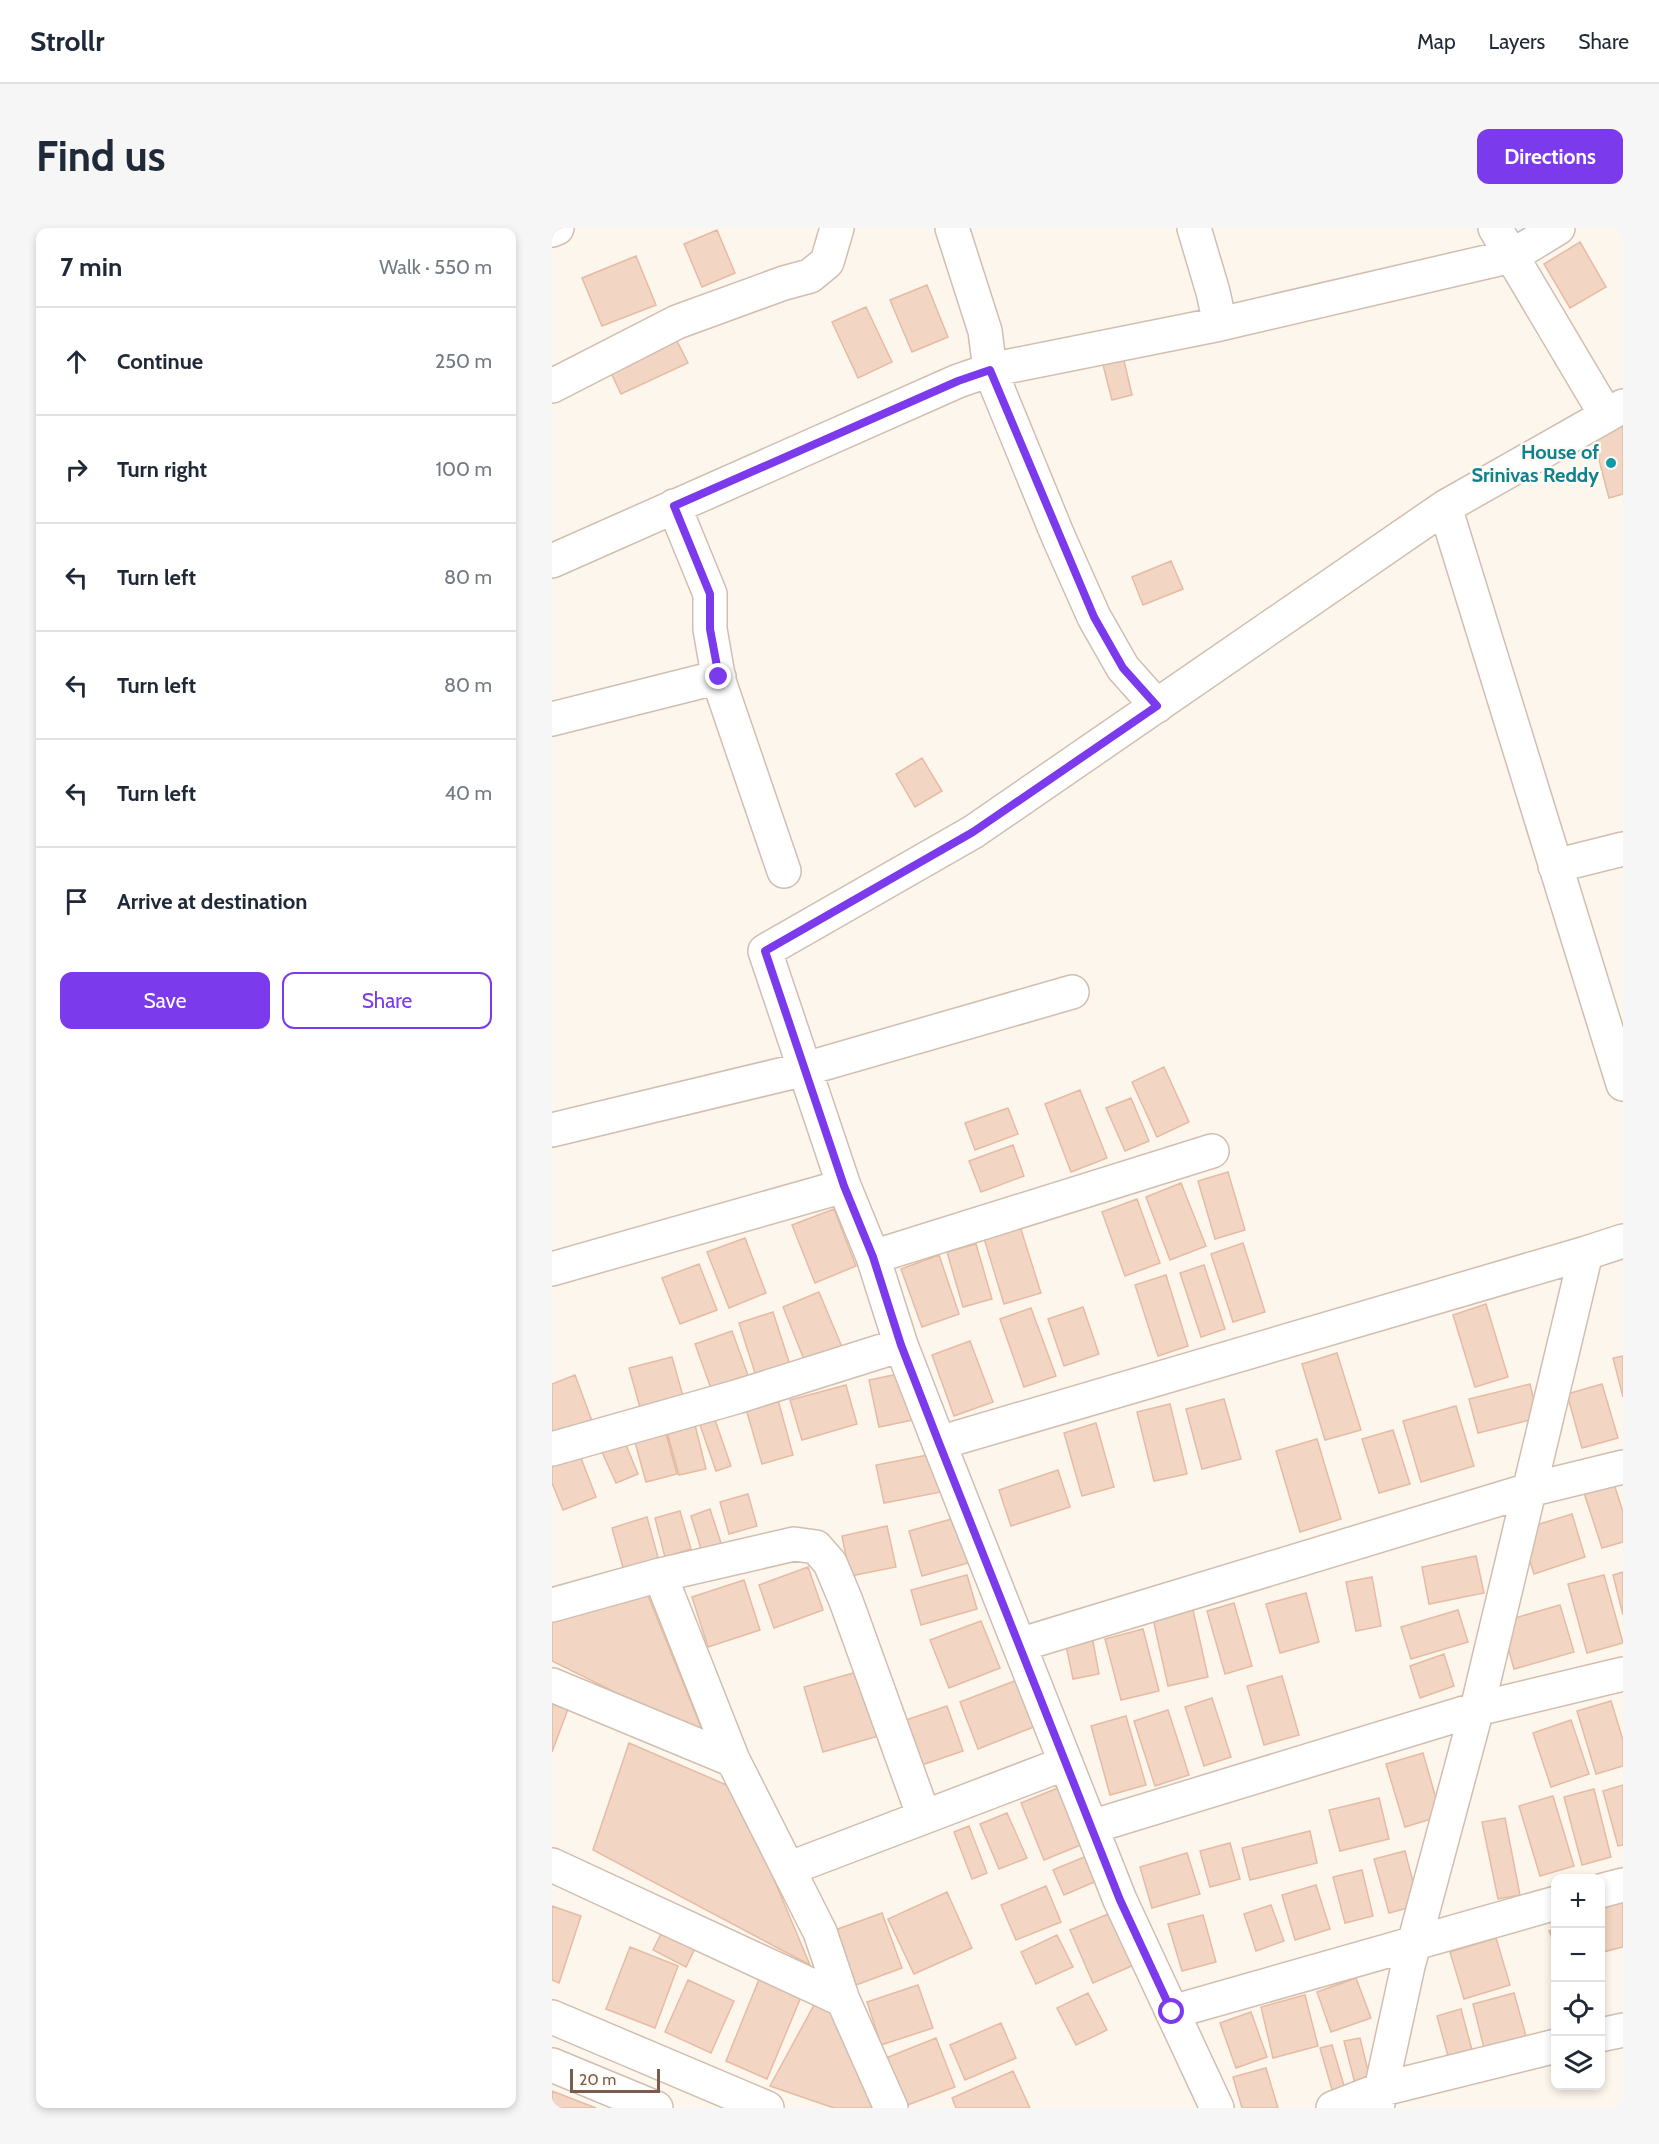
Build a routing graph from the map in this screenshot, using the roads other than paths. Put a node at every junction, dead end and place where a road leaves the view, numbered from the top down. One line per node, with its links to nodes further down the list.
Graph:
1 (557, 228): 7 (street)
2 (837, 228): 11 (street)
3 (952, 228): 10 (street)
4 (1194, 228): 9 (street)
5 (1495, 228): 8 (street)
6 (1558, 228): 8 (street)
7 (552, 230)
8 (1512, 256): 9 (street); 12 (street)
9 (1220, 324): 10 (street)
10 (990, 370): 13 (street); 17 (street)
11 (552, 386)
12 (1614, 411): 14 (street)
13 (674, 506): 15 (street); 16 (street)
14 (1445, 507): 17 (street); 20 (street)
15 (552, 561)
16 (719, 677): 18 (street); 21 (street)
17 (1157, 706): 23 (street)
18 (552, 719)
19 (1623, 849): 20 (street)
20 (1555, 866): 24 (street)
21 (783, 871)
22 (1072, 992): 23 (street)
23 (805, 1069): 25 (street); 27 (street)
24 (1623, 1084)
25 (552, 1130)
26 (1212, 1151): 30 (street)
27 (844, 1186): 30 (street); 31 (street)
28 (1623, 1241): 29 (street)
29 (1586, 1253): 33 (street); 36 (street)
30 (873, 1257): 32 (street)
31 (552, 1269)
32 (901, 1345): 33 (street); 34 (street)
33 (939, 1443): 39 (street)
34 (552, 1449)
35 (1623, 1467): 36 (street)
36 (1529, 1490): 39 (street); 42 (street)
37 (660, 1575): 38 (street); 43 (street); 45 (street)
38 (552, 1605)
39 (1019, 1645): 44 (street)
40 (1623, 1674): 42 (street)
41 (552, 1685): 43 (street)
42 (1477, 1709): 46 (street); 52 (street)
43 (733, 1760): 48 (street)
44 (1066, 1763): 45 (street); 46 (street)
45 (924, 1817): 48 (street)
46 (1091, 1827): 54 (street)
47 (552, 1865): 53 (street)
48 (788, 1869): 53 (street)
49 (1623, 1885): 50 (street)
50 (1605, 1890)
51 (1551, 1904): 52 (street)
52 (1415, 1942): 54 (street); 61 (street)
53 (843, 2000): 65 (street)
54 (1172, 2012): 66 (street)
55 (552, 2017): 58 (street)
56 (1623, 2030): 57 (street)
57 (1605, 2034)
58 (625, 2047): 62 (street); 64 (street)
59 (1551, 2047): 61 (street)
60 (552, 2065): 62 (street)
61 (1378, 2099): 67 (street)
62 (620, 2101): 63 (street)
63 (656, 2108)
64 (767, 2108)
65 (891, 2108)
66 (1217, 2108)
67 (1333, 2108)

